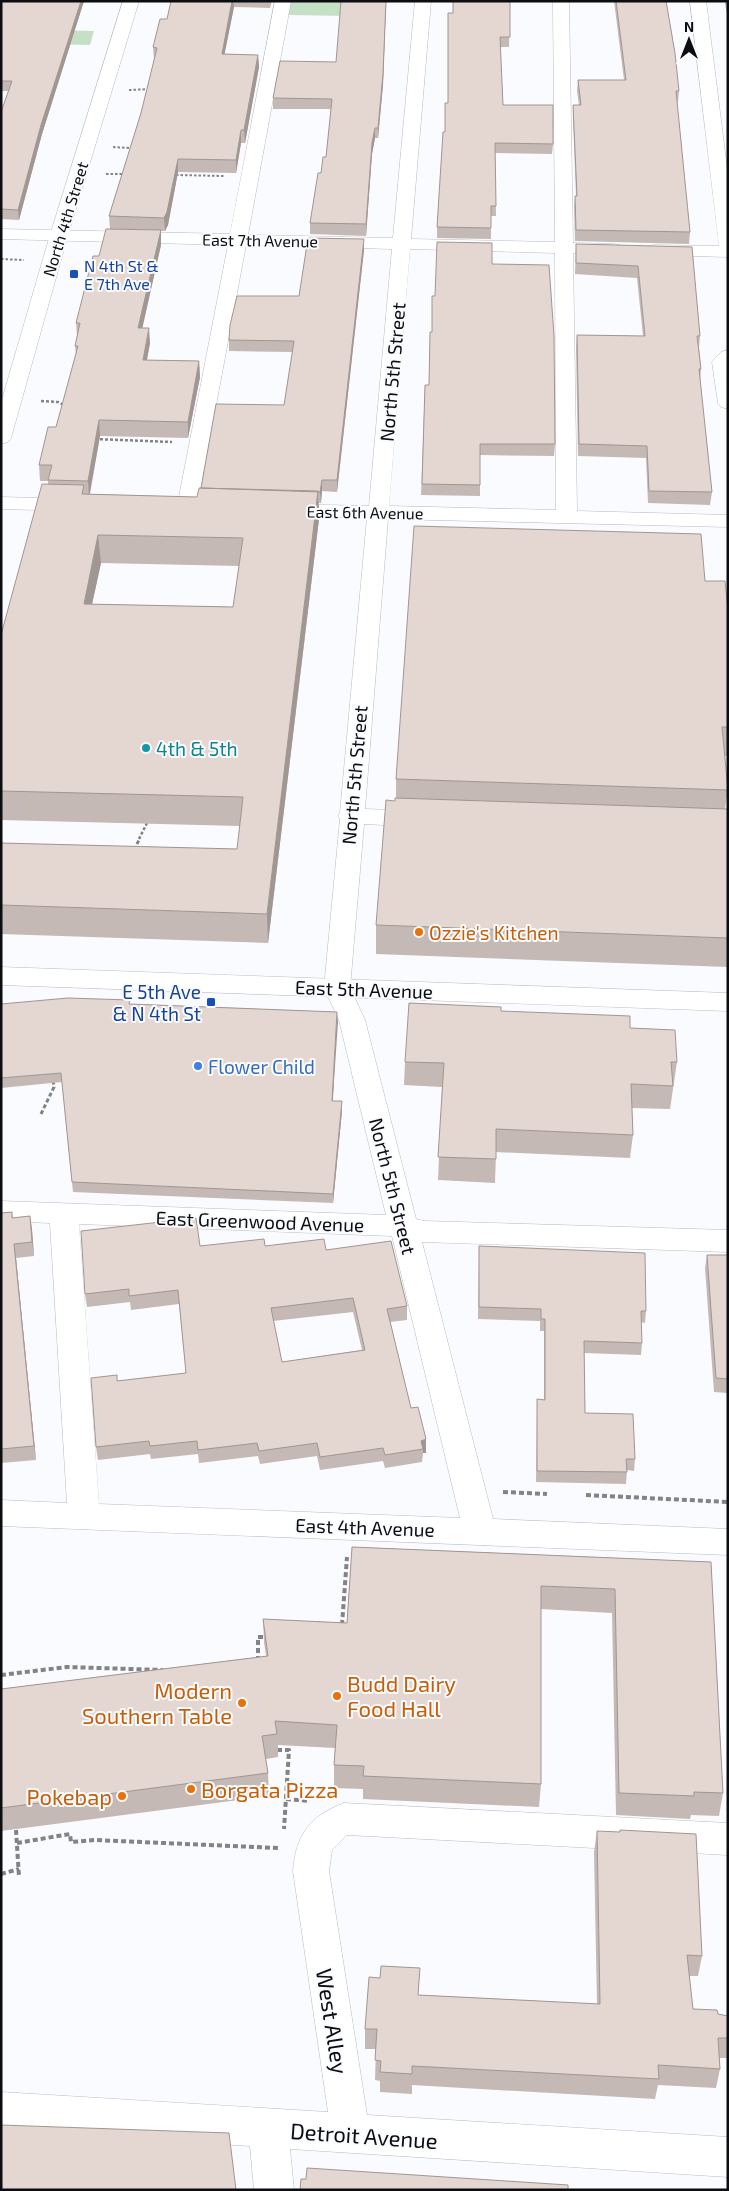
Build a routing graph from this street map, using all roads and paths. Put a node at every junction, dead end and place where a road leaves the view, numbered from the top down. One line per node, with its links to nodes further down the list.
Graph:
1 (131, 1): 19 (street, North 4th Street)
2 (283, 1): 17 (street)
3 (423, 1): 21 (street, North 5th Street)
4 (561, 1): 22 (street)
5 (698, 1): 23 (street)
6 (158, 88): 8 (path)
7 (129, 90): 8 (path)
8 (143, 91): 9 (path)
9 (152, 93)
10 (136, 144): 12 (path)
11 (113, 147): 12 (path)
12 (129, 148): 13 (path)
13 (134, 152)
14 (105, 174): 15 (path)
15 (124, 174)
16 (173, 175): 17 (path)
17 (250, 176): 20 (street)
18 (1, 234): 19 (street, East 7th Avenue)
19 (59, 235): 20 (street, East 7th Avenue); 32 (street, North 4th Street)
20 (238, 240): 21 (street, East 7th Avenue); 34 (street)
21 (403, 244): 22 (street, East 7th Avenue); 39 (street, North 5th Street)
22 (564, 248): 23 (street, East 7th Avenue); 40 (street)
23 (728, 251)
24 (1, 259): 25 (path)
25 (25, 260)
26 (728, 356): 30 (street)
27 (65, 400): 29 (path)
28 (41, 402): 29 (path)
29 (58, 402): 31 (path)
30 (728, 403)
31 (70, 407)
32 (1, 438)
33 (86, 439): 34 (path)
34 (199, 443): 37 (street)
35 (1, 503): 36 (street)
36 (92, 505)
37 (187, 507)
38 (264, 509): 39 (street, East 6th Avenue)
39 (379, 512): 40 (street, East 6th Avenue); 42 (street, North 5th Street)
40 (567, 517): 41 (street, East 6th Avenue)
41 (728, 521)
42 (350, 816): 43 (street); 47 (street, North 5th Street)
43 (444, 820)
44 (147, 824): 45 (path)
45 (130, 858)
46 (1, 976): 47 (street, East 5th Avenue)
47 (337, 988): 48 (street, East 5th Avenue); 53 (street, North 5th Street)
48 (728, 1002)
49 (53, 1078): 50 (path)
50 (41, 1114)
51 (1, 1211): 52 (street, East Greenwood Avenue)
52 (64, 1213): 53 (street, East Greenwood Avenue); 60 (street)
53 (403, 1226): 54 (street, East Greenwood Avenue); 55 (street, North 5th Street)
54 (728, 1241)
55 (470, 1491): 56 (path); 61 (street, North 5th Street)
56 (547, 1494)
57 (586, 1496): 58 (path)
58 (728, 1502)
59 (1, 1513): 60 (street, East 4th Avenue)
60 (84, 1516): 61 (street, East 4th Avenue)
61 (480, 1532): 62 (street, East 4th Avenue)
62 (728, 1542)
63 (347, 1554): 64 (path)
64 (341, 1631)
65 (277, 1638): 66 (path)
66 (258, 1664)
67 (172, 1670): 68 (path)
68 (1, 1675)
69 (277, 1750): 71 (path)
70 (16, 1830): 73 (path)
71 (283, 1838)
72 (728, 1839): 80 (street, West Alley)
73 (17, 1843): 74 (path); 75 (path)
74 (283, 1848)
75 (19, 1869): 76 (path); 77 (path)
76 (1, 1874)
77 (19, 1877)
78 (1, 2111): 79 (street, Detroit Avenue)
79 (268, 2128): 80 (street, Detroit Avenue); 82 (street)
80 (351, 2134): 81 (street, Detroit Avenue)
81 (728, 2157)
82 (274, 2190)

